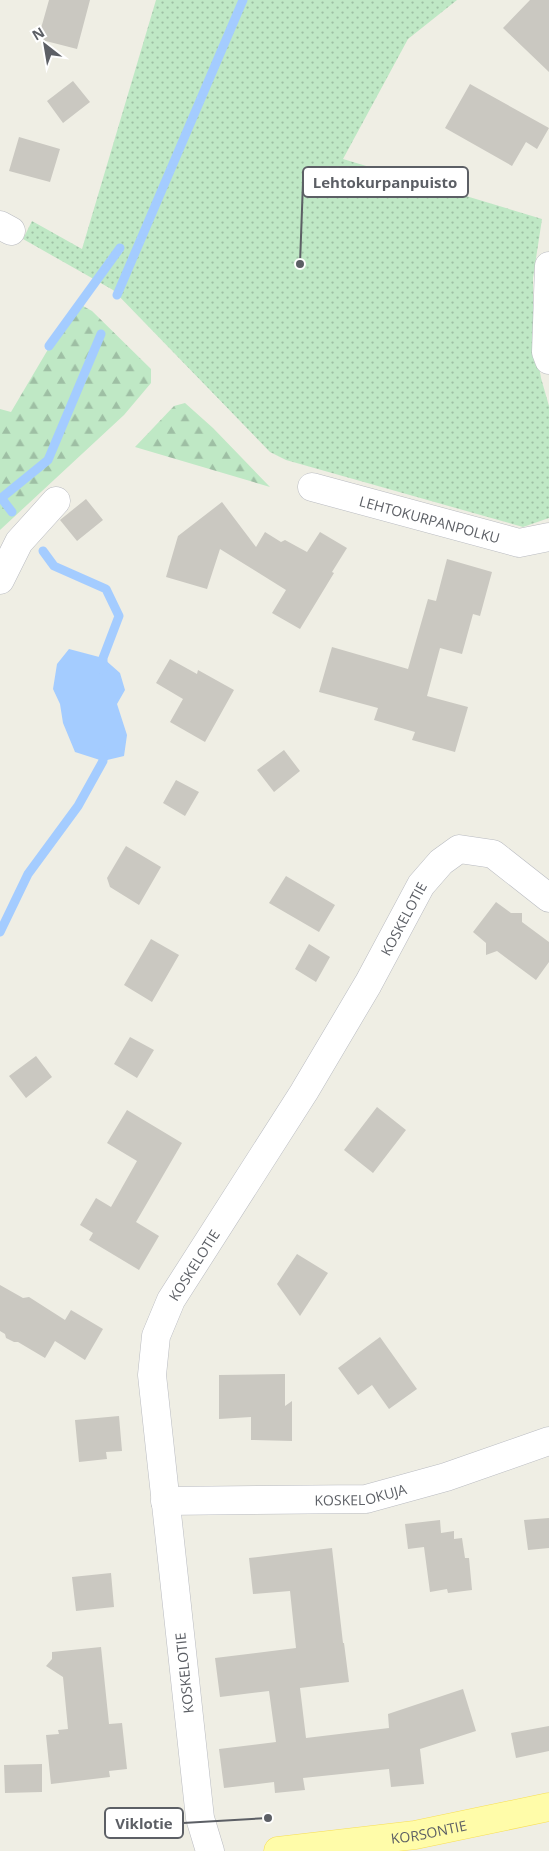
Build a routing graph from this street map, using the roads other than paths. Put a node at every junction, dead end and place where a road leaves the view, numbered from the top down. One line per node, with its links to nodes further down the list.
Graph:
1 (549, 266): 2 (street)
2 (549, 360)
3 (312, 487): 5 (street, LEHTOKURPANPOLKU)
4 (56, 501): 6 (street)
5 (549, 537)
6 (0, 580)
7 (549, 898): 9 (street, KOSKELOTIE)
8 (549, 1441): 9 (street, KOSKELOKUJA)
9 (165, 1501): 11 (street, KOSKELOTIE)
10 (549, 1807): 12 (main road, KORSONTIE)
11 (210, 1851)
12 (278, 1851)

